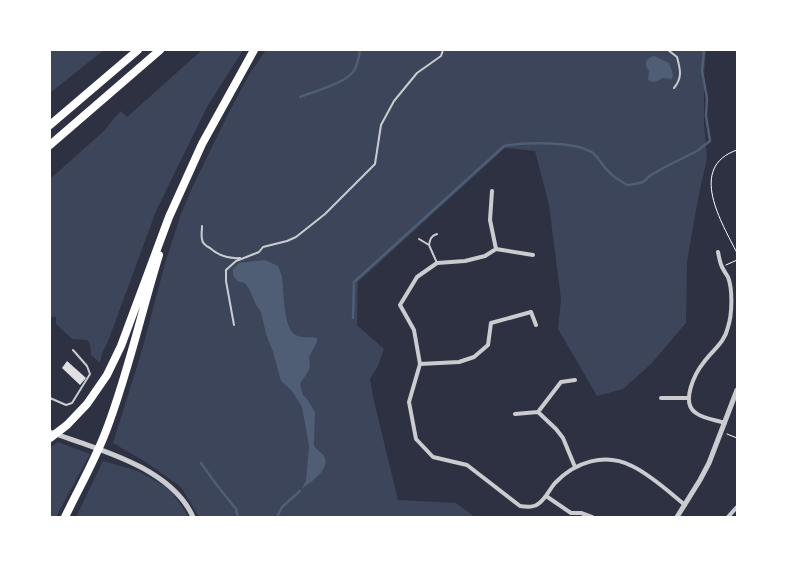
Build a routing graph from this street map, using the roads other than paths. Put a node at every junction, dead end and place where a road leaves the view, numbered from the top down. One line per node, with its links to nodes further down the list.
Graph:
1 (138, 50): 7 (highway)
2 (160, 50): 8 (highway)
3 (254, 50): 10 (highway)
4 (443, 50): 18 (lane)
5 (668, 50): 6 (lane)
6 (674, 88)
7 (50, 125)
8 (50, 145)
9 (492, 191): 15 (street)
10 (179, 196): 33 (highway); 38 (highway)
11 (202, 226): 18 (lane)
12 (437, 234): 14 (lane)
13 (419, 239): 14 (lane)
14 (429, 245): 19 (lane)
15 (496, 249): 17 (street); 19 (street)
16 (718, 252): 28 (street)
17 (533, 254)
18 (243, 258): 20 (lane)
19 (437, 263): 23 (street)
20 (234, 325)
21 (536, 325): 23 (street)
22 (73, 350): 26 (lane)
23 (420, 364): 35 (street)
24 (575, 380): 29 (street)
25 (737, 390): 31 (street)
26 (50, 398)
27 (661, 398): 28 (street)
28 (688, 398): 31 (street)
29 (538, 412): 30 (street); 34 (street)
30 (515, 414)
31 (725, 423): 36 (street)
32 (50, 432): 39 (street)
33 (50, 438)
34 (575, 467): 35 (street); 36 (street)
35 (546, 496): 40 (street)
36 (685, 505): 41 (street)
37 (737, 507): 42 (street)
38 (65, 517)
39 (193, 517)
40 (592, 517)
41 (677, 517)
42 (728, 517)

